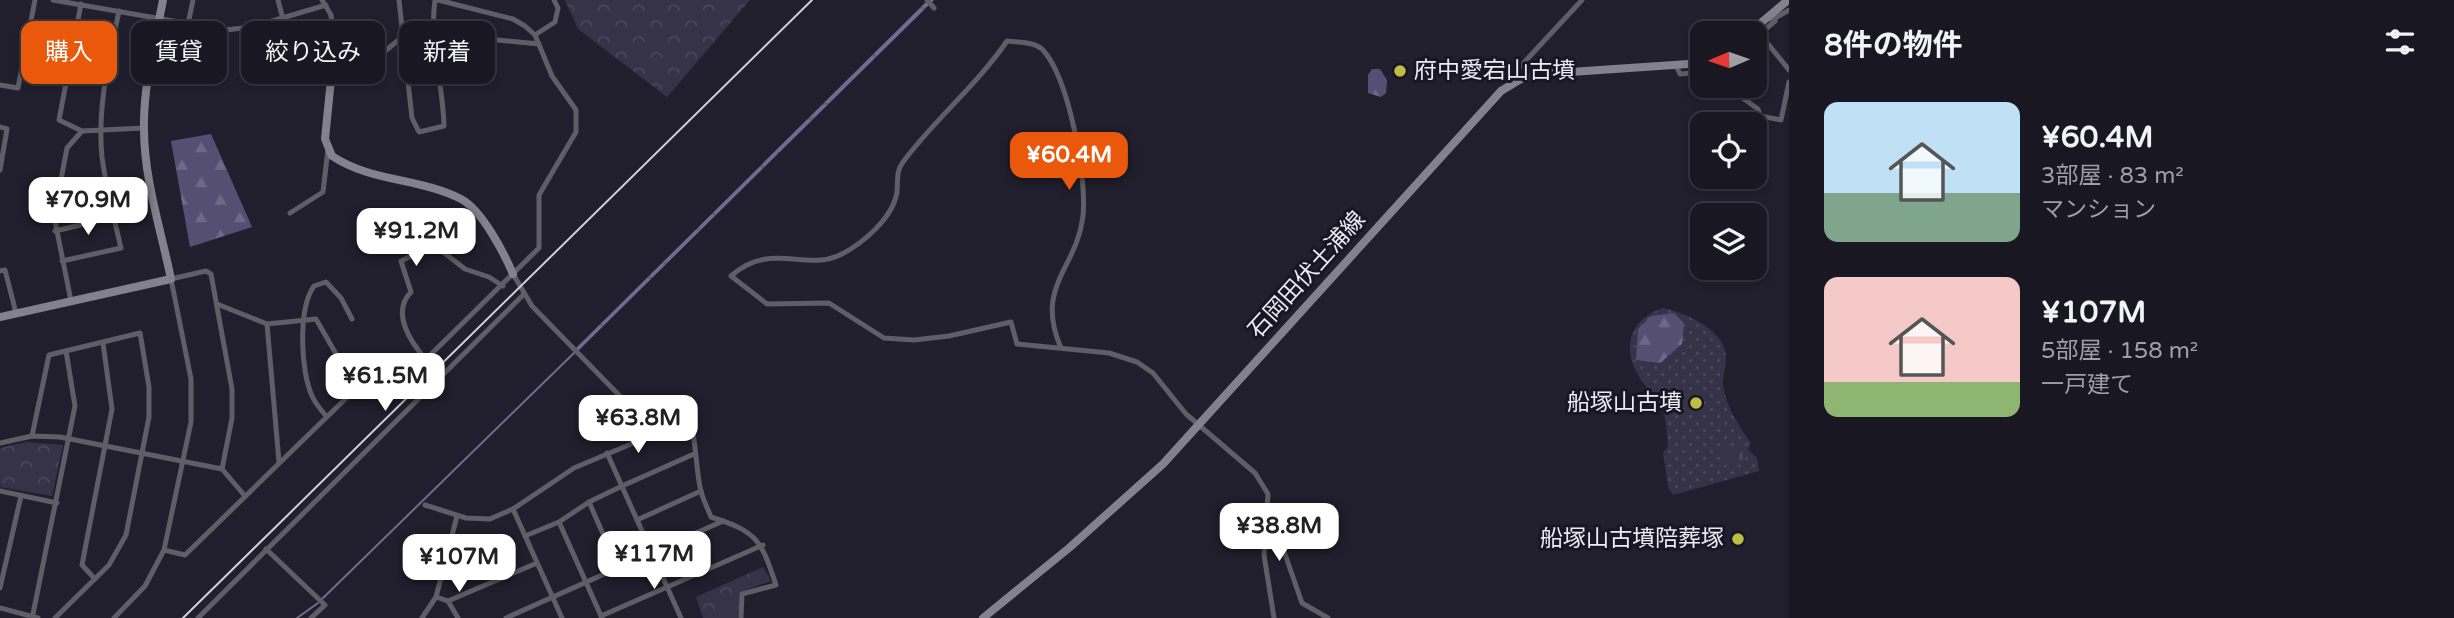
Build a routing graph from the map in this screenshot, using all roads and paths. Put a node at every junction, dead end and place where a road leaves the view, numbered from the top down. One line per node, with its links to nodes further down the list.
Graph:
1 (35, 0): 42 (street)
2 (53, 0): 12 (street)
3 (163, 0): 15 (main road)
4 (193, 0): 21 (street)
5 (278, 0): 16 (street)
6 (399, 0): 23 (street)
7 (436, 0): 24 (street); 26 (street)
8 (554, 0): 26 (street)
9 (1582, 0): 35 (street)
10 (1788, 0): 17 (main road)
11 (324, 3): 16 (street); 22 (street)
12 (82, 4): 14 (street); 18 (street)
13 (1789, 10): 17 (street)
14 (119, 11): 15 (street); 19 (street)
15 (160, 19): 20 (street); 45 (main road)
16 (283, 19): 25 (street)
17 (1770, 20): 33 (street)
18 (78, 21)
19 (117, 21)
20 (171, 21)
21 (189, 21)
22 (332, 21)
23 (401, 21)
24 (432, 21)
25 (227, 29)
26 (535, 35): 29 (street)
27 (399, 40): 30 (street)
28 (495, 40): 29 (street)
29 (539, 44): 55 (street)
30 (385, 51)
31 (1690, 64): 32 (main road, 石岡田伏土浦線)
32 (1676, 66): 34 (street); 35 (main road, 石岡田伏土浦線)
33 (1789, 71)
34 (1690, 73)
35 (1519, 80): 72 (main road, 石岡田伏土浦線)
36 (1789, 82): 43 (street)
37 (66, 84): 47 (street)
38 (105, 84): 46 (street)
39 (332, 84): 48 (main road)
40 (408, 84): 41 (street)
41 (440, 84)
42 (0, 85)
43 (1743, 98)
44 (0, 128): 49 (street)
45 (144, 128): 46 (street); 56 (main road)
46 (101, 129): 47 (street); 51 (street)
47 (82, 131): 52 (street)
48 (328, 149): 50 (street); 55 (main road)
49 (0, 170)
50 (290, 213)
51 (114, 217): 52 (street); 53 (street)
52 (55, 231): 53 (street)
53 (62, 261): 59 (street)
54 (0, 271): 61 (street)
55 (513, 274): 57 (street); 58 (street)
56 (172, 279): 59 (main road); 60 (street); 81 (street)
57 (503, 285): 69 (street); 69 (street)
58 (523, 295): 73 (street); 100 (street)
59 (71, 301): 61 (main road)
60 (217, 304): 65 (street); 83 (street)
61 (16, 313): 62 (main road)
62 (0, 317)
63 (303, 319): 64 (street); 65 (street); 70 (street); 71 (street)
64 (352, 319)
65 (267, 324): 82 (street)
66 (103, 343): 68 (street); 77 (street); 78 (street)
67 (1061, 348): 67 (street); 72 (street)
68 (65, 351): 74 (street); 75 (street)
69 (427, 361): 70 (street)
70 (355, 387): 71 (street)
71 (326, 416): 82 (street)
72 (1200, 424): 92 (street); 127 (main road, 石岡田伏土浦線)
73 (654, 431): 79 (street); 80 (street)
74 (32, 436): 75 (street); 76 (street)
75 (69, 439): 77 (street); 90 (street)
76 (0, 443)
77 (106, 446): 78 (street); 107 (street)
78 (143, 453): 81 (street); 107 (street)
79 (607, 453): 84 (street); 93 (street)
80 (694, 454): 84 (street); 86 (street)
81 (183, 461): 83 (street); 101 (street)
82 (279, 462): 88 (street)
83 (222, 469): 88 (street)
84 (622, 486): 89 (street); 95 (street)
85 (0, 491): 87 (street)
86 (701, 491): 95 (street); 96 (street)
87 (21, 496): 90 (street); 110 (street)
88 (245, 496): 101 (street)
89 (589, 502): 97 (street); 105 (street)
90 (57, 503): 115 (street)
91 (425, 505): 94 (street)
92 (1269, 508): 128 (street); 129 (street)
93 (513, 509): 94 (street); 98 (street)
94 (457, 516): 103 (street)
95 (637, 520): 102 (street)
96 (723, 521): 99 (street); 102 (street)
97 (559, 522): 98 (street); 108 (street)
98 (525, 536): 104 (street)
99 (763, 545): 109 (street); 126 (street)
100 (266, 549): 119 (street); 120 (street)
101 (164, 550): 118 (street)
102 (652, 552): 105 (street); 109 (street)
103 (449, 553): 106 (street); 111 (street)
104 (537, 563): 106 (street); 112 (street)
105 (618, 568): 108 (street)
106 (502, 578): 113 (street)
107 (95, 579): 117 (street)
108 (586, 582): 112 (street); 116 (street)
109 (667, 587): 116 (street); 125 (street)
110 (0, 588)
111 (436, 597): 113 (street); 121 (street)
112 (552, 597): 123 (street); 124 (street)
113 (448, 601): 122 (street)
114 (0, 608): 115 (street)
115 (35, 616)
116 (602, 617)
117 (55, 618)
118 (114, 618)
119 (198, 618)
120 (311, 618)
121 (422, 618)
122 (458, 618)
123 (506, 618)
124 (562, 618)
125 (681, 618)
126 (741, 618)
127 (983, 618)
128 (1274, 618)
129 (1328, 618)

